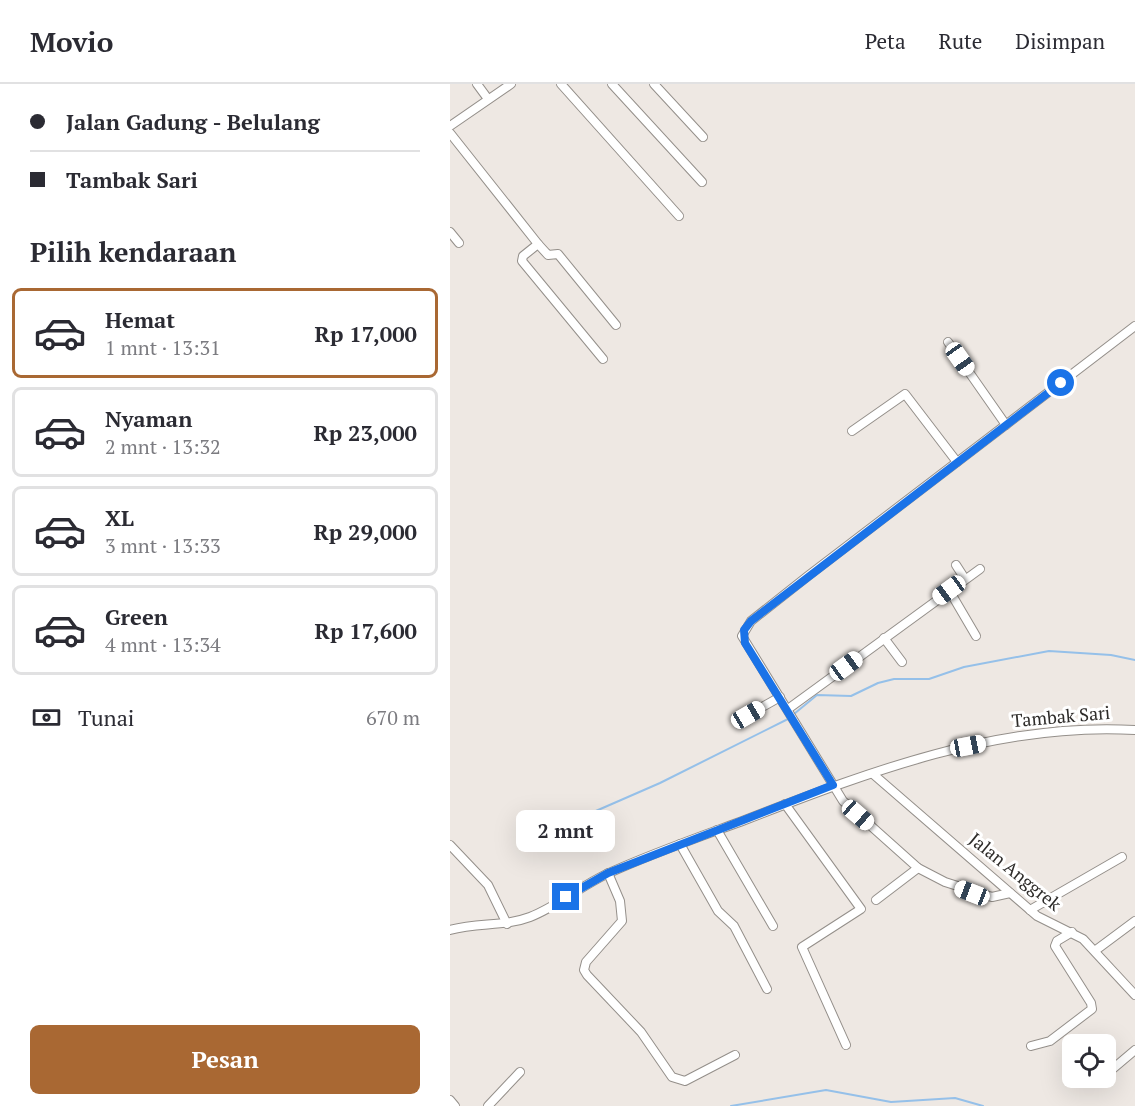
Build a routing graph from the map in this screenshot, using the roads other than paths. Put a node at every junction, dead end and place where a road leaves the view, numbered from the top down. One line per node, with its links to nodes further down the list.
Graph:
1 (477, 84): 6 (street)
2 (511, 84): 6 (street)
3 (561, 84): 11 (street)
4 (612, 84): 10 (street)
5 (654, 84): 9 (street)
6 (489, 99): 7 (street)
7 (450, 126)
8 (450, 133): 14 (street)
9 (703, 137)
10 (702, 182)
11 (679, 216)
12 (450, 232): 13 (street)
13 (459, 243)
14 (538, 244): 15 (street); 18 (street)
15 (616, 325)
16 (1135, 326): 19 (street)
17 (948, 342): 19 (street)
18 (603, 359)
19 (1006, 425): 21 (street)
20 (852, 431): 21 (street)
21 (957, 462): 29 (street)
22 (957, 565): 24 (street)
23 (980, 569): 24 (street)
24 (964, 579): 25 (street)
25 (949, 590): 26 (street); 27 (street)
26 (976, 636)
27 (884, 638): 28 (street); 30 (street)
28 (902, 662)
29 (780, 697): 30 (street); 31 (street)
30 (788, 710): 34 (street)
31 (748, 715)
32 (1135, 730): 33 (street, Tambak Sari)
33 (873, 774): 34 (street, Tambak Sari); 42 (street, Jalan Anggrek)
34 (833, 785): 35 (street, Tambak Sari); 40 (street)
35 (785, 804): 36 (street, Tambak Sari); 53 (street)
36 (717, 830): 37 (street, Tambak Sari); 47 (street)
37 (680, 844): 41 (street, Tambak Sari); 51 (street)
38 (450, 845): 46 (street)
39 (1122, 857): 44 (street)
40 (918, 868): 42 (street); 43 (street)
41 (608, 873): 46 (street, Tambak Sari); 56 (street)
42 (1010, 892): 44 (street, Jalan Anggrek)
43 (876, 900)
44 (1030, 910): 49 (street, Jalan Anggrek)
45 (1135, 921): 50 (street)
46 (507, 924): 48 (street, Tambak Sari)
47 (773, 926)
48 (450, 930)
49 (1072, 932): 50 (street, Jalan Anggrek); 54 (street)
50 (1096, 950): 52 (street, Jalan Anggrek)
51 (767, 989)
52 (1135, 995)
53 (846, 1045)
54 (1031, 1046)
55 (1135, 1050): 57 (street)
56 (735, 1055)
57 (1116, 1066)
58 (520, 1072): 61 (street)
59 (450, 1100): 60 (street)
60 (455, 1106)
61 (488, 1106)

